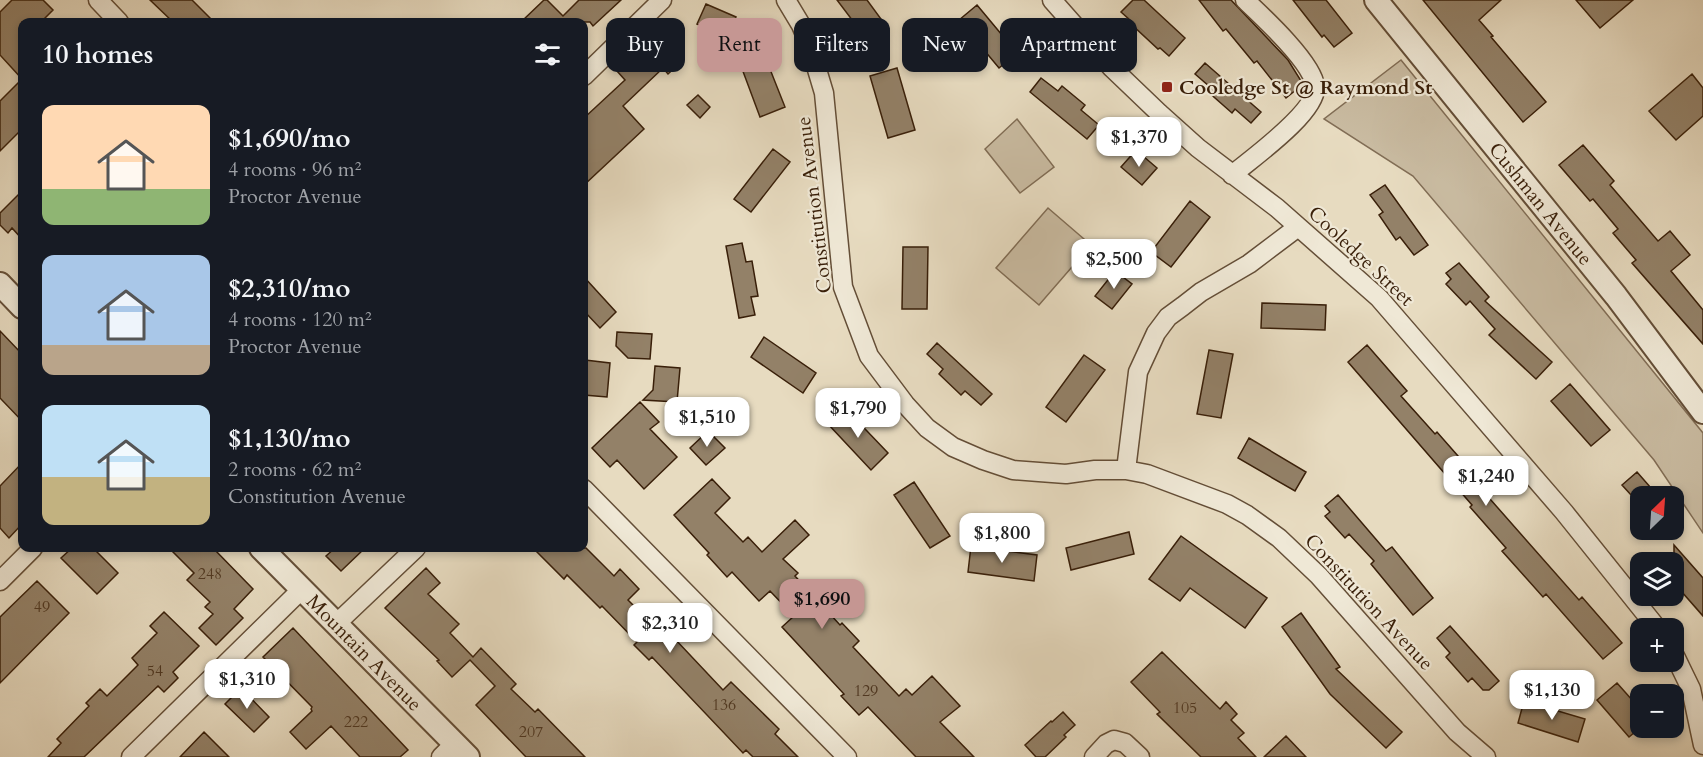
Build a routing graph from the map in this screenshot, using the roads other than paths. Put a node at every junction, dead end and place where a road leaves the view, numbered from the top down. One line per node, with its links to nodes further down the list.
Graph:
1 (98, 0): 7 (street)
2 (662, 0): 8 (street)
3 (786, 0): 14 (street, Constitution Avenue)
4 (1052, 0): 9 (street, Cooledge Street)
5 (1245, 0): 9 (street)
6 (1376, 0): 13 (street, Cushman Avenue)
7 (116, 18)
8 (588, 72)
9 (1232, 175): 10 (street, Cooledge Street)
10 (1298, 227): 14 (street); 21 (street, Cooledge Street)
11 (0, 284): 12 (street)
12 (18, 303)
13 (1703, 412)
14 (1126, 470): 30 (street, Constitution Avenue)
15 (588, 493): 27 (street)
16 (29, 552): 19 (street)
17 (265, 552): 20 (street, Mountain Avenue)
18 (412, 552): 22 (street)
19 (0, 580)
20 (302, 589): 22 (street, Mountain Avenue); 26 (street)
21 (1649, 618)
22 (336, 624): 25 (street, Mountain Avenue)
23 (1683, 672): 24 (street)
24 (1703, 745)
25 (455, 752)
26 (131, 757)
27 (847, 757)
28 (1094, 757): 29 (street)
29 (1140, 757)
30 (1486, 757)

